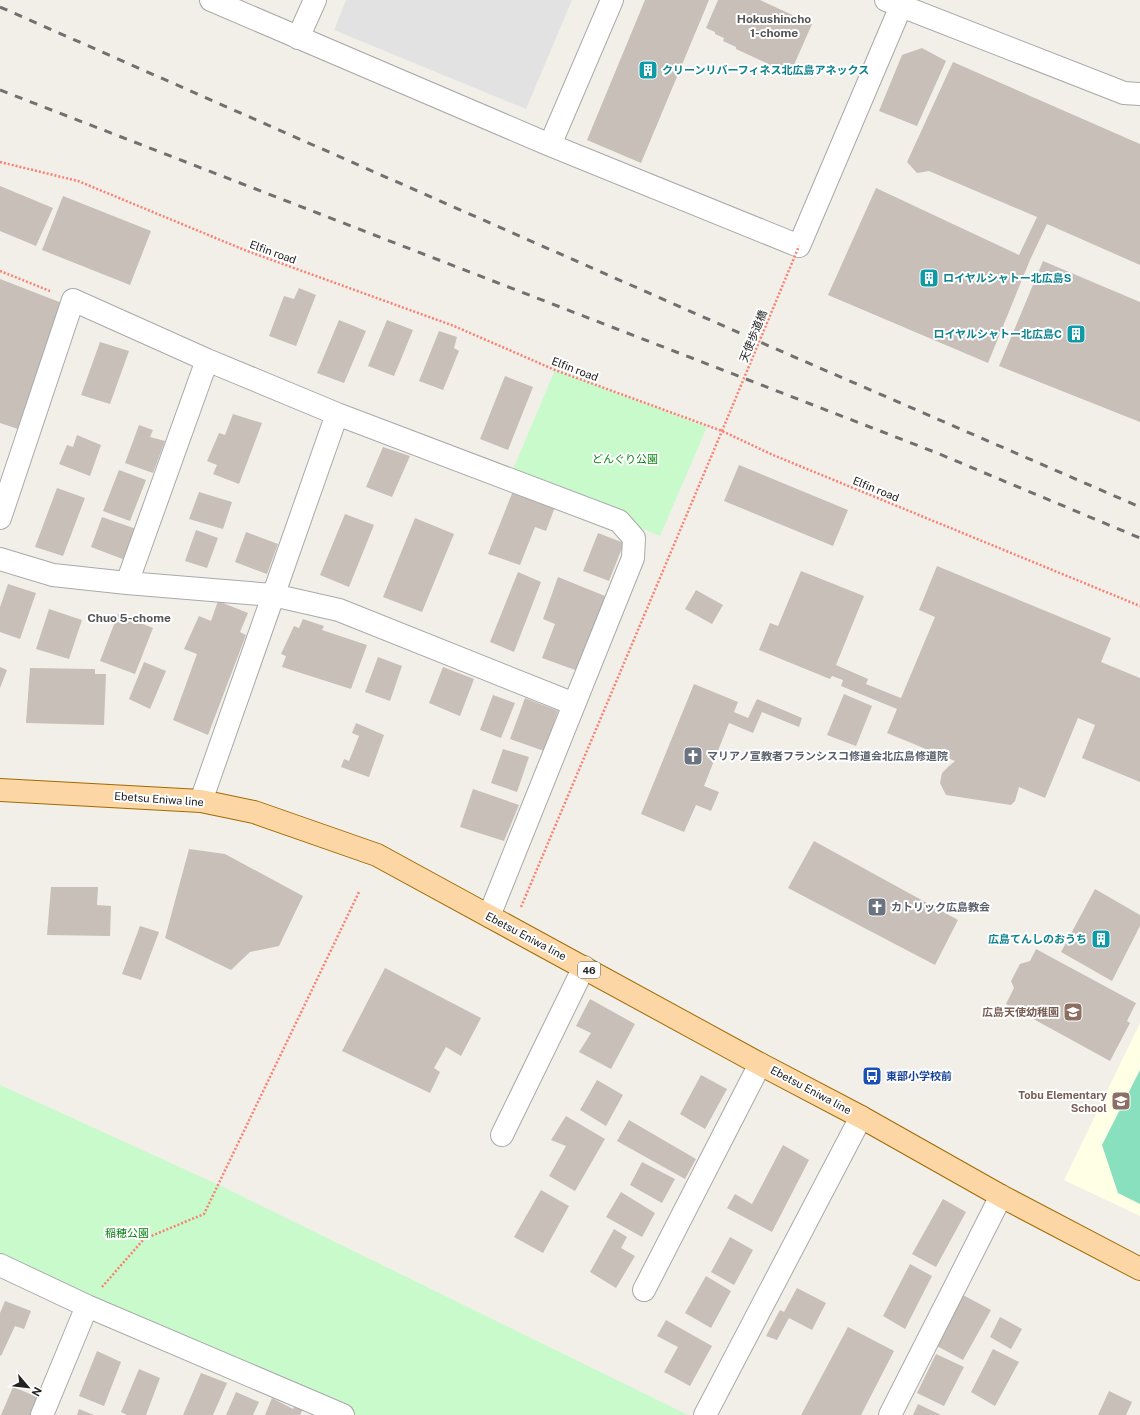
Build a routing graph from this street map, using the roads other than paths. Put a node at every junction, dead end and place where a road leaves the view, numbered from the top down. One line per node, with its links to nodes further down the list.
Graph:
1 (211, 0): 5 (street)
2 (315, 0): 5 (street)
3 (612, 0): 7 (street)
4 (893, 3): 6 (street); 7 (street)
5 (298, 38): 7 (street)
6 (1140, 94)
7 (550, 145)
8 (207, 360): 9 (street); 10 (street); 12 (street)
9 (337, 414): 13 (street); 14 (street)
10 (0, 518)
11 (0, 559): 12 (street)
12 (126, 583): 13 (street)
13 (273, 595): 14 (street); 16 (street)
14 (574, 704): 17 (street)
15 (0, 790): 16 (main road, Ebetsu Eniwa line / 46)
16 (201, 801): 17 (main road, Ebetsu Eniwa line / 46)
17 (489, 916): 18 (main road, Ebetsu Eniwa line / 46)
18 (584, 967): 19 (main road, Ebetsu Eniwa line / 46); 21 (street)
19 (760, 1064): 20 (main road, Ebetsu Eniwa line / 46); 25 (street)
20 (861, 1117): 22 (main road, Ebetsu Eniwa line / 46); 29 (street)
21 (502, 1135)
22 (1001, 1196): 24 (main road, Ebetsu Eniwa line / 46); 30 (street)
23 (0, 1265): 26 (street)
24 (1140, 1269)
25 (644, 1290)
26 (87, 1306): 27 (street); 28 (street)
27 (42, 1415)
28 (343, 1415)
29 (705, 1415)
30 (890, 1415)

